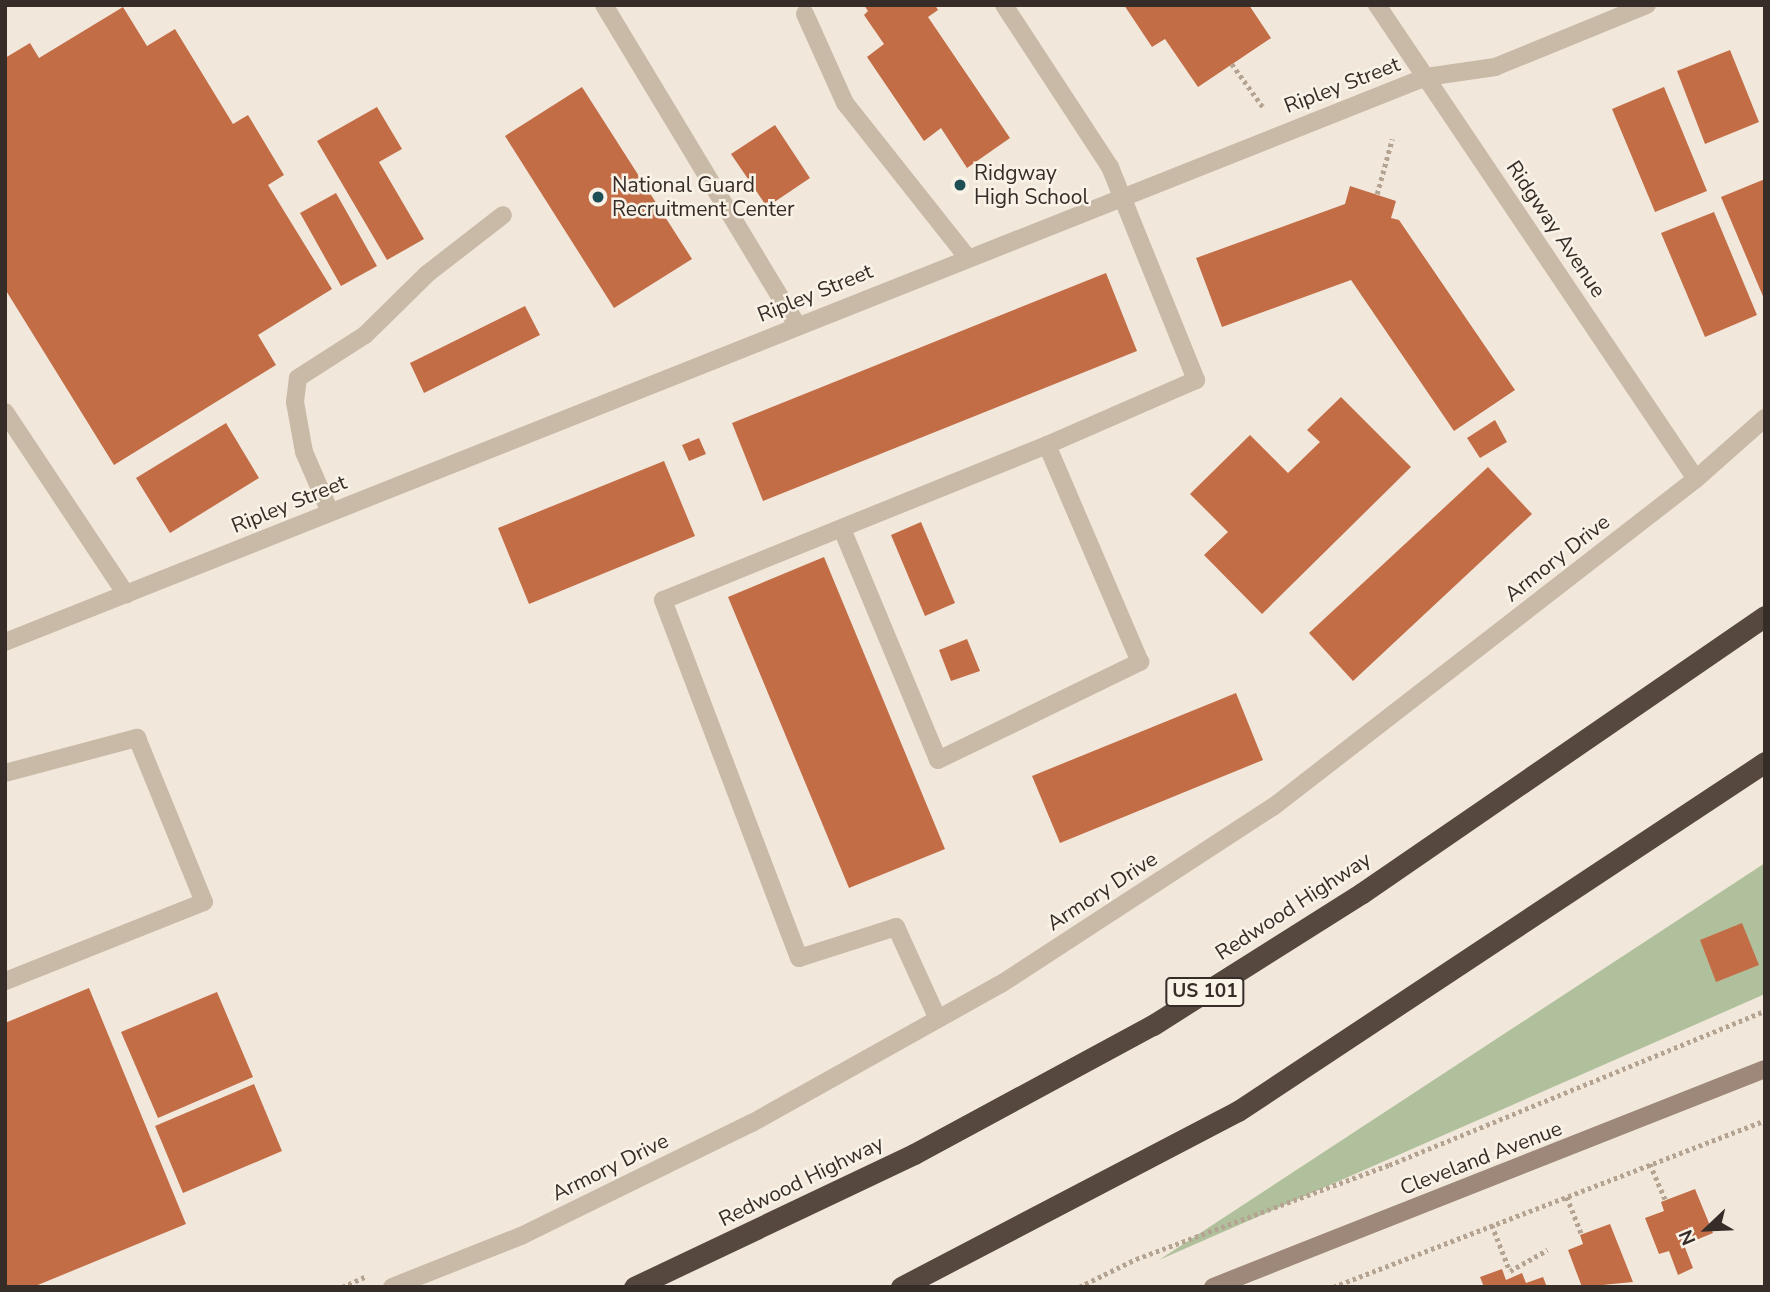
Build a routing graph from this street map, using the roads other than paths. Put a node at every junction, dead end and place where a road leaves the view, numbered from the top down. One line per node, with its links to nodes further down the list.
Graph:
1 (604, 5): 10 (street)
2 (1004, 5): 7 (street)
3 (1377, 5): 6 (street, Ridgway Avenue)
4 (1647, 5): 6 (street, Ripley Street)
5 (805, 14): 9 (street)
6 (1426, 76): 7 (street, Ripley Street); 14 (street, Ridgway Avenue)
7 (1124, 194): 9 (street, Ripley Street); 13 (street)
8 (503, 215): 15 (street)
9 (967, 257): 10 (street, Ripley Street)
10 (797, 325): 15 (street, Ripley Street)
11 (5, 412): 17 (street)
12 (1765, 418): 14 (street, Armory Drive)
13 (1047, 445): 16 (street); 16 (street)
14 (1696, 479): 23 (street, Armory Drive)
15 (330, 512): 17 (street, Ripley Street)
16 (842, 529): 23 (street)
17 (126, 594): 19 (street, Ripley Street)
18 (1765, 614): 26 (highway, Redwood Highway / US 101)
19 (5, 642)
20 (1765, 762): 27 (highway)
21 (5, 773): 22 (street)
22 (5, 981)
23 (938, 1019): 25 (street, Armory Drive)
24 (1765, 1069): 28 (street, Cleveland Avenue)
25 (392, 1287)
26 (634, 1287)
27 (901, 1287)
28 (1213, 1287)

